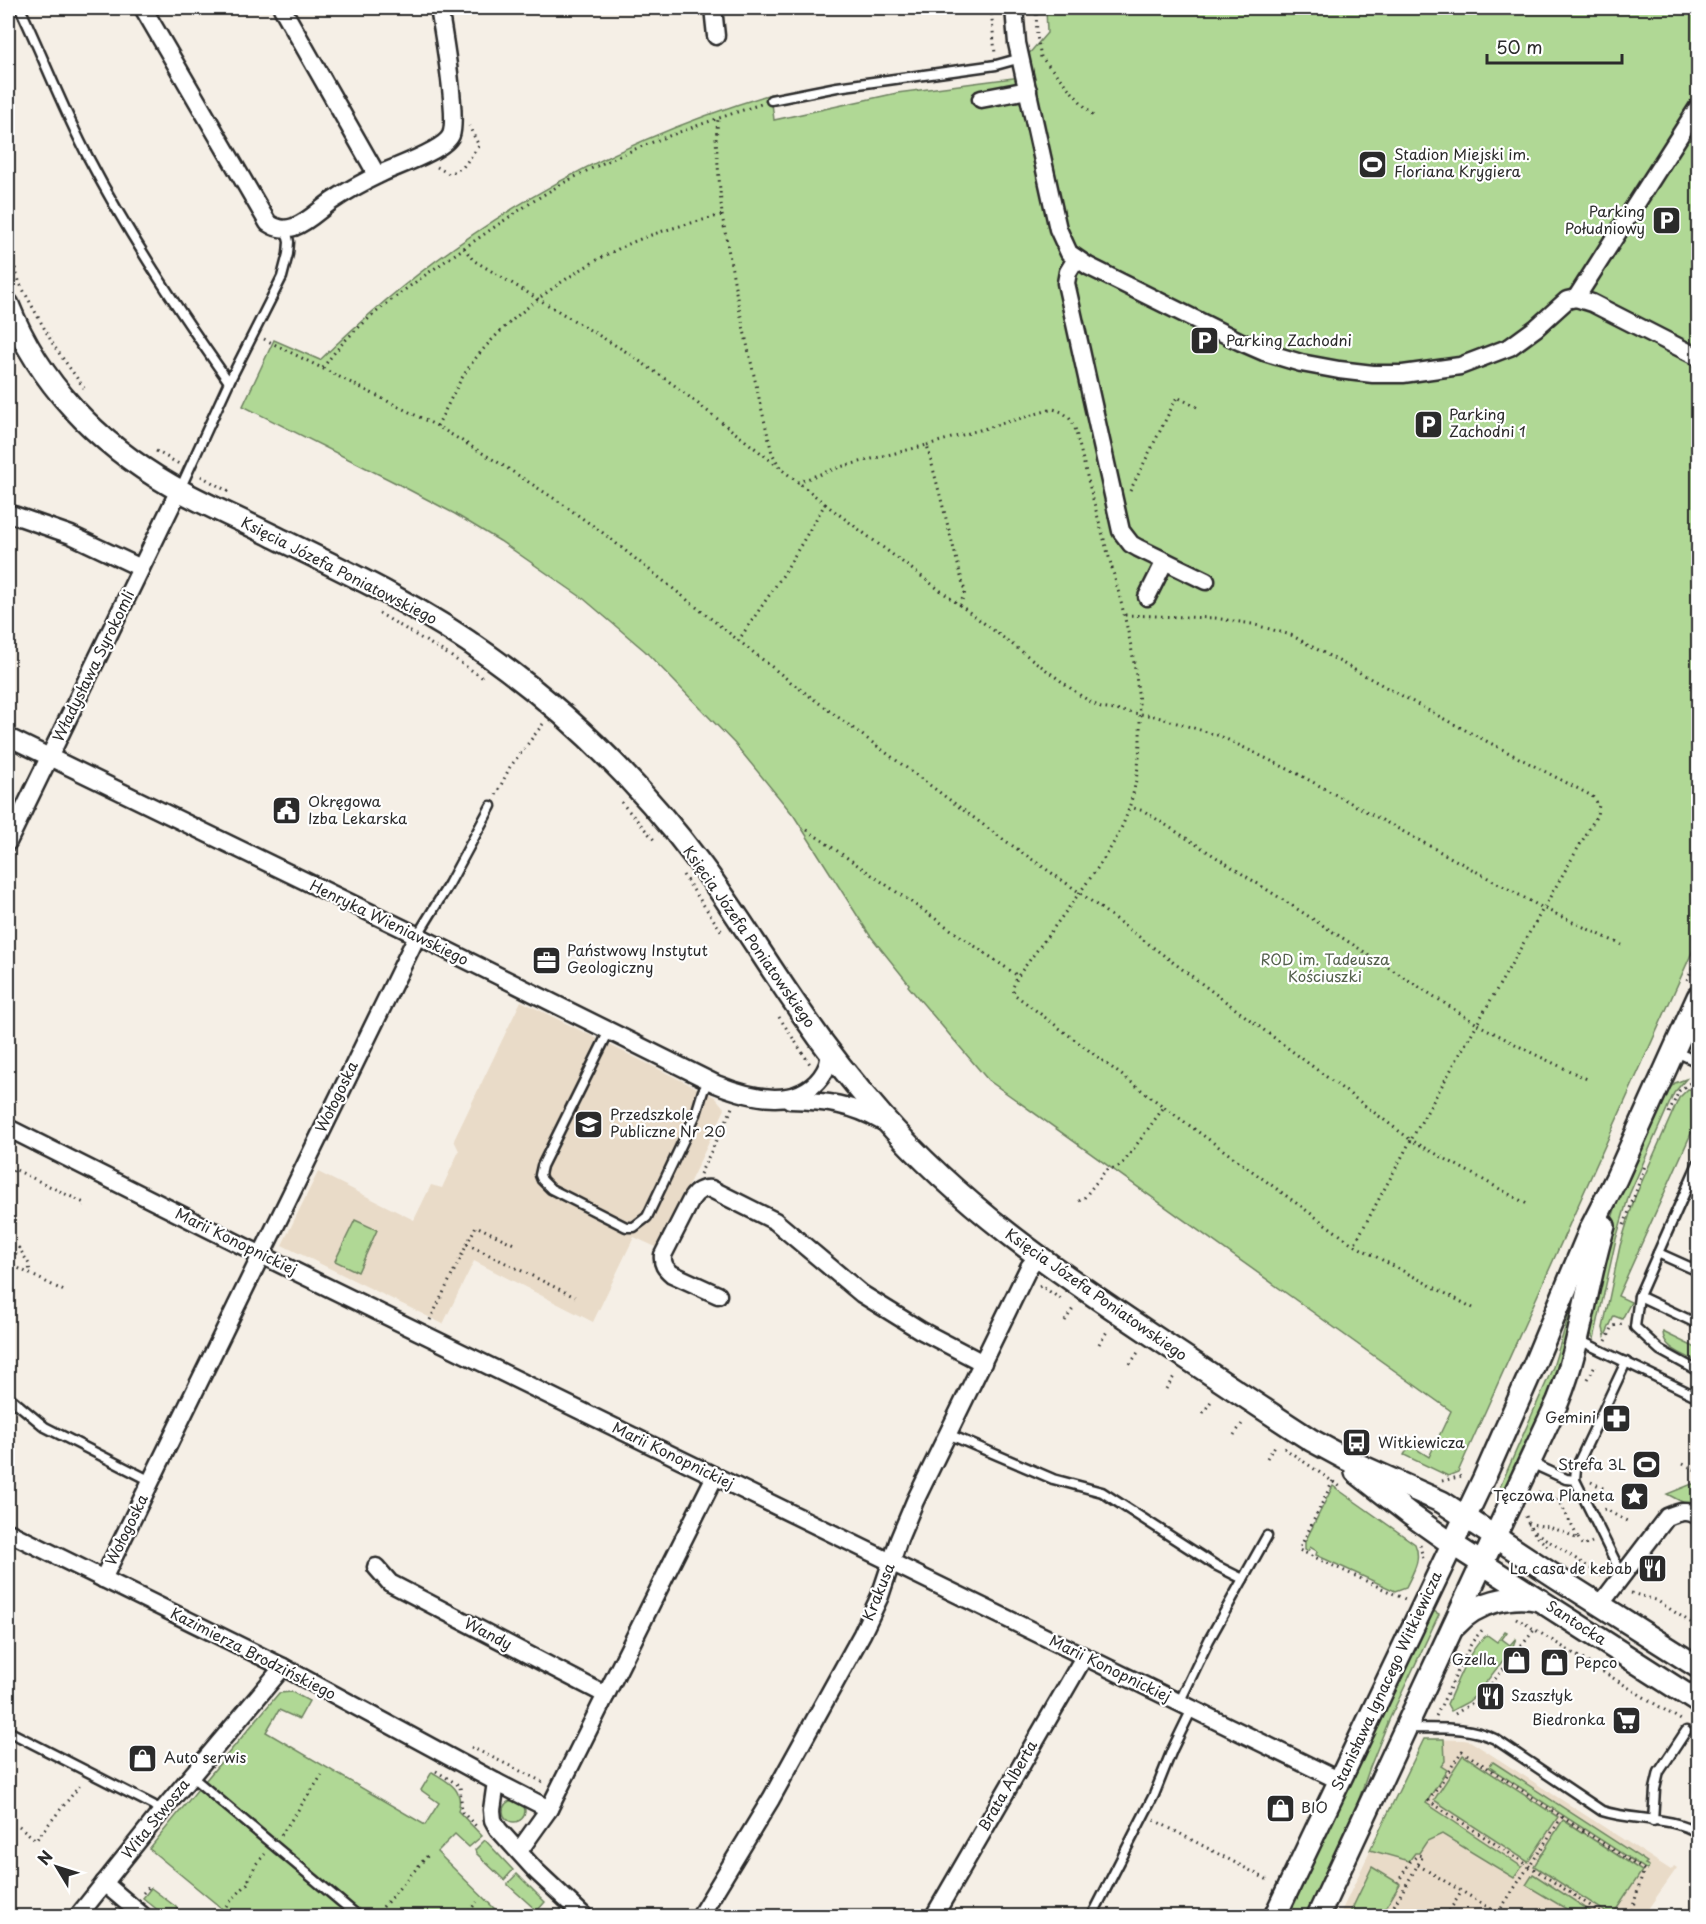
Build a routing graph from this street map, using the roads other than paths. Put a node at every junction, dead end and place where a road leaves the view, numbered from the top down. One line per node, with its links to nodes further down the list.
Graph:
1 (20, 8): 18 (lane)
2 (143, 8): 13 (street)
3 (282, 8): 12 (street)
4 (439, 8): 12 (street)
5 (713, 8): 7 (street)
6 (1014, 8): 8 (street)
7 (716, 36)
8 (1025, 74): 9 (street); 10 (lane); 14 (street)
9 (981, 99)
10 (771, 100)
11 (1698, 107): 15 (street)
12 (377, 176): 13 (street)
13 (286, 229): 18 (lane)
14 (1076, 259): 15 (street); 21 (street)
15 (1576, 298): 17 (street)
16 (8, 305): 19 (street, Księcia Józefa Poniatowskiego)
17 (1698, 357)
18 (229, 382): 19 (lane)
19 (179, 490): 22 (street, Władysława Syrokomli); 32 (street, Księcia Józefa Poniatowskiego)
20 (8, 513): 22 (street)
21 (1165, 561): 23 (street); 24 (street)
22 (141, 568): 26 (street, Władysława Syrokomli)
23 (1206, 580)
24 (1147, 597)
25 (8, 737): 26 (street, Henryka Wieniawskiego)
26 (49, 757): 28 (street, Władysława Syrokomli); 29 (street, Henryka Wieniawskiego)
27 (492, 806): 29 (lane, Wołogoska)
28 (8, 842)
29 (417, 936): 31 (street, Henryka Wieniawskiego); 42 (street, Wołogoska)
30 (1698, 997): 33 (street, Stanisława Ignacego Witkiewicza)
31 (609, 1032): 35 (street, Henryka Wieniawskiego); 35 (lane)
32 (829, 1051): 36 (street, Henryka Wieniawskiego); 37 (street, Księcia Józefa Poniatowskiego)
33 (1674, 1051): 34 (lane); 40 (street, Stanisława Ignacego Witkiewicza)
34 (1698, 1062)
35 (709, 1081): 36 (street, Henryka Wieniawskiego)
36 (774, 1098): 37 (street, Henryka Wieniawskiego)
37 (892, 1127): 43 (street, Księcia Józefa Poniatowskiego)
38 (8, 1128): 42 (street, Marii Konopnickiej)
39 (1698, 1163): 41 (lane)
40 (1616, 1179): 48 (street, Stanisława Ignacego Witkiewicza); 61 (street, Stanisława Ignacego Witkiewicza)
41 (1659, 1253): 44 (lane); 46 (lane)
42 (261, 1255): 57 (street, Marii Konopnickiej); 59 (street, Wołogoska)
43 (1037, 1257): 50 (street, Krakusa); 55 (street, Księcia Józefa Poniatowskiego)
44 (1698, 1270)
45 (718, 1295): 50 (street)
46 (1639, 1296): 47 (lane); 51 (lane)
47 (1698, 1324)
48 (1578, 1340): 49 (lane); 56 (street, Stanisława Ignacego Witkiewicza)
49 (1626, 1362): 53 (lane); 58 (lane)
50 (983, 1363): 54 (street, Krakusa)
51 (1698, 1371)
52 (8, 1396): 59 (lane, Wołogoska)
53 (1698, 1397)
54 (948, 1434): 66 (street, Krakusa); 71 (lane)
55 (1324, 1449): 61 (street, Księcia Józefa Poniatowskiego); 65 (street, Księcia Józefa Poniatowskiego)
56 (1530, 1462): 58 (lane); 64 (street, Stanisława Ignacego Witkiewicza)
57 (715, 1476): 66 (street, Marii Konopnickiej); 78 (street)
58 (1575, 1480): 69 (lane)
59 (151, 1481): 70 (street, Wołogoska)
60 (1698, 1516): 69 (street, Santocka)
61 (1465, 1517): 64 (street); 65 (street, Stanisława Ignacego Witkiewicza)
62 (8, 1532): 70 (street, Kazimierza Brodzińskiego)
63 (1267, 1536): 71 (lane)
64 (1496, 1537): 67 (street, Stanisława Ignacego Witkiewicza); 73 (street, Santocka)
65 (1452, 1544): 67 (street); 85 (street, Stanisława Ignacego Witkiewicza)
66 (891, 1562): 75 (street, Marii Konopnickiej); 97 (street, Krakusa)
67 (1483, 1563): 72 (street, Santocka); 74 (street, Stanisława Ignacego Witkiewicza)
68 (376, 1567): 78 (street, Wandy)
69 (1622, 1575): 73 (street, Santocka)
70 (103, 1579): 76 (street, Kazimierza Brodzińskiego)
71 (1243, 1579): 80 (lane)
72 (1543, 1601): 74 (street, Stanisława Ignacego Witkiewicza); 79 (street, Santocka)
73 (1600, 1605): 77 (street, Santocka)
74 (1453, 1629): 81 (street, Stanisława Ignacego Witkiewicza)
75 (1084, 1657): 80 (street, Marii Konopnickiej); 98 (street, Brata Alberta)
76 (283, 1667): 84 (street, Wita Stwosza); 86 (street, Kazimierza Brodzińskiego)
77 (1698, 1667)
78 (606, 1695): 87 (street)
79 (1698, 1702)
80 (1185, 1706): 85 (street, Marii Konopnickiej); 99 (lane)
81 (1416, 1728): 89 (lane); 101 (street, Stanisława Ignacego Witkiewicza)
82 (1688, 1729): 89 (lane)
83 (8, 1731): 88 (lane)
84 (191, 1776): 88 (street, Wita Stwosza); 95 (lane)
85 (1340, 1781): 100 (street, Stanisława Ignacego Witkiewicza)
86 (496, 1782): 87 (street, Kazimierza Brodzińskiego); 91 (street)
87 (549, 1809): 91 (street)
88 (161, 1812): 92 (street, Wita Stwosza)
89 (1653, 1821): 90 (lane)
90 (1698, 1833)
91 (519, 1851): 96 (street)
92 (104, 1883): 93 (street, Wita Stwosza); 94 (street)
93 (78, 1917)
94 (143, 1917)
95 (358, 1917)
96 (584, 1917)
97 (700, 1917)
98 (934, 1917)
99 (1092, 1917)
100 (1275, 1917)
101 (1318, 1917)

